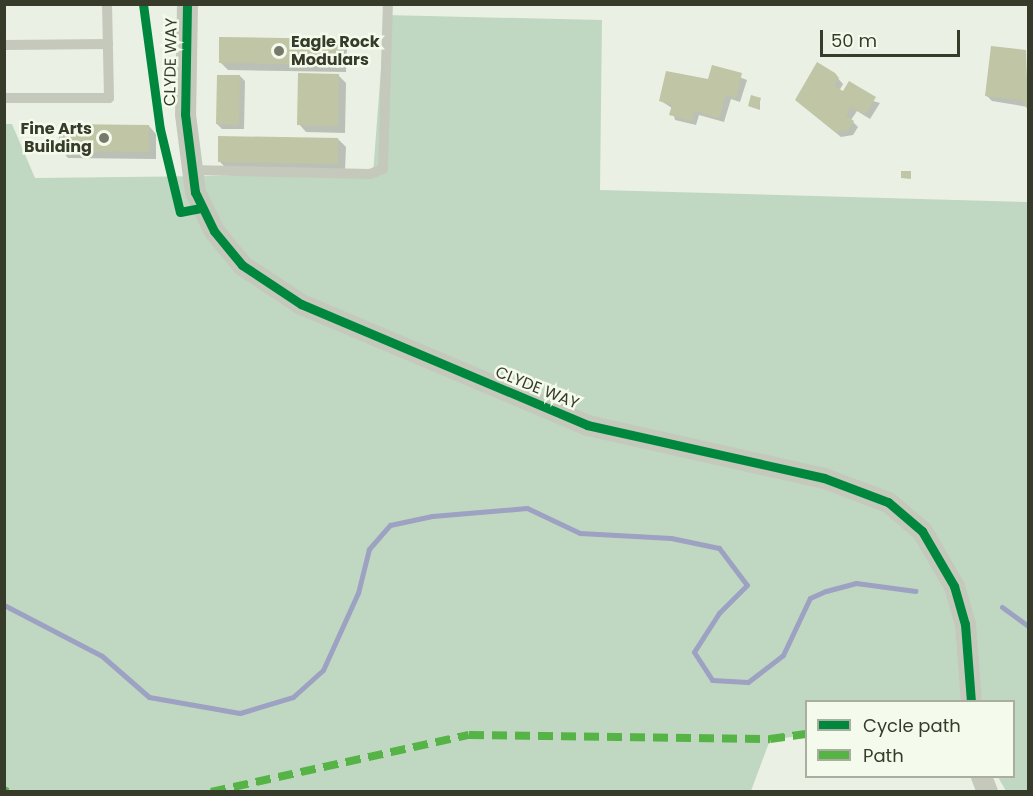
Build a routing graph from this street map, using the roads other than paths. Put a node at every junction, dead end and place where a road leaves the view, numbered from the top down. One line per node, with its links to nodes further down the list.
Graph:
1 (107, 4): 4 (lane)
2 (187, 4): 7 (street, CLYDE WAY)
3 (388, 4): 7 (lane)
4 (108, 44): 5 (lane); 6 (lane)
5 (4, 45)
6 (4, 98)
7 (190, 170): 8 (street, CLYDE WAY)
8 (971, 700)
9 (981, 778): 10 (street)
10 (987, 792)

